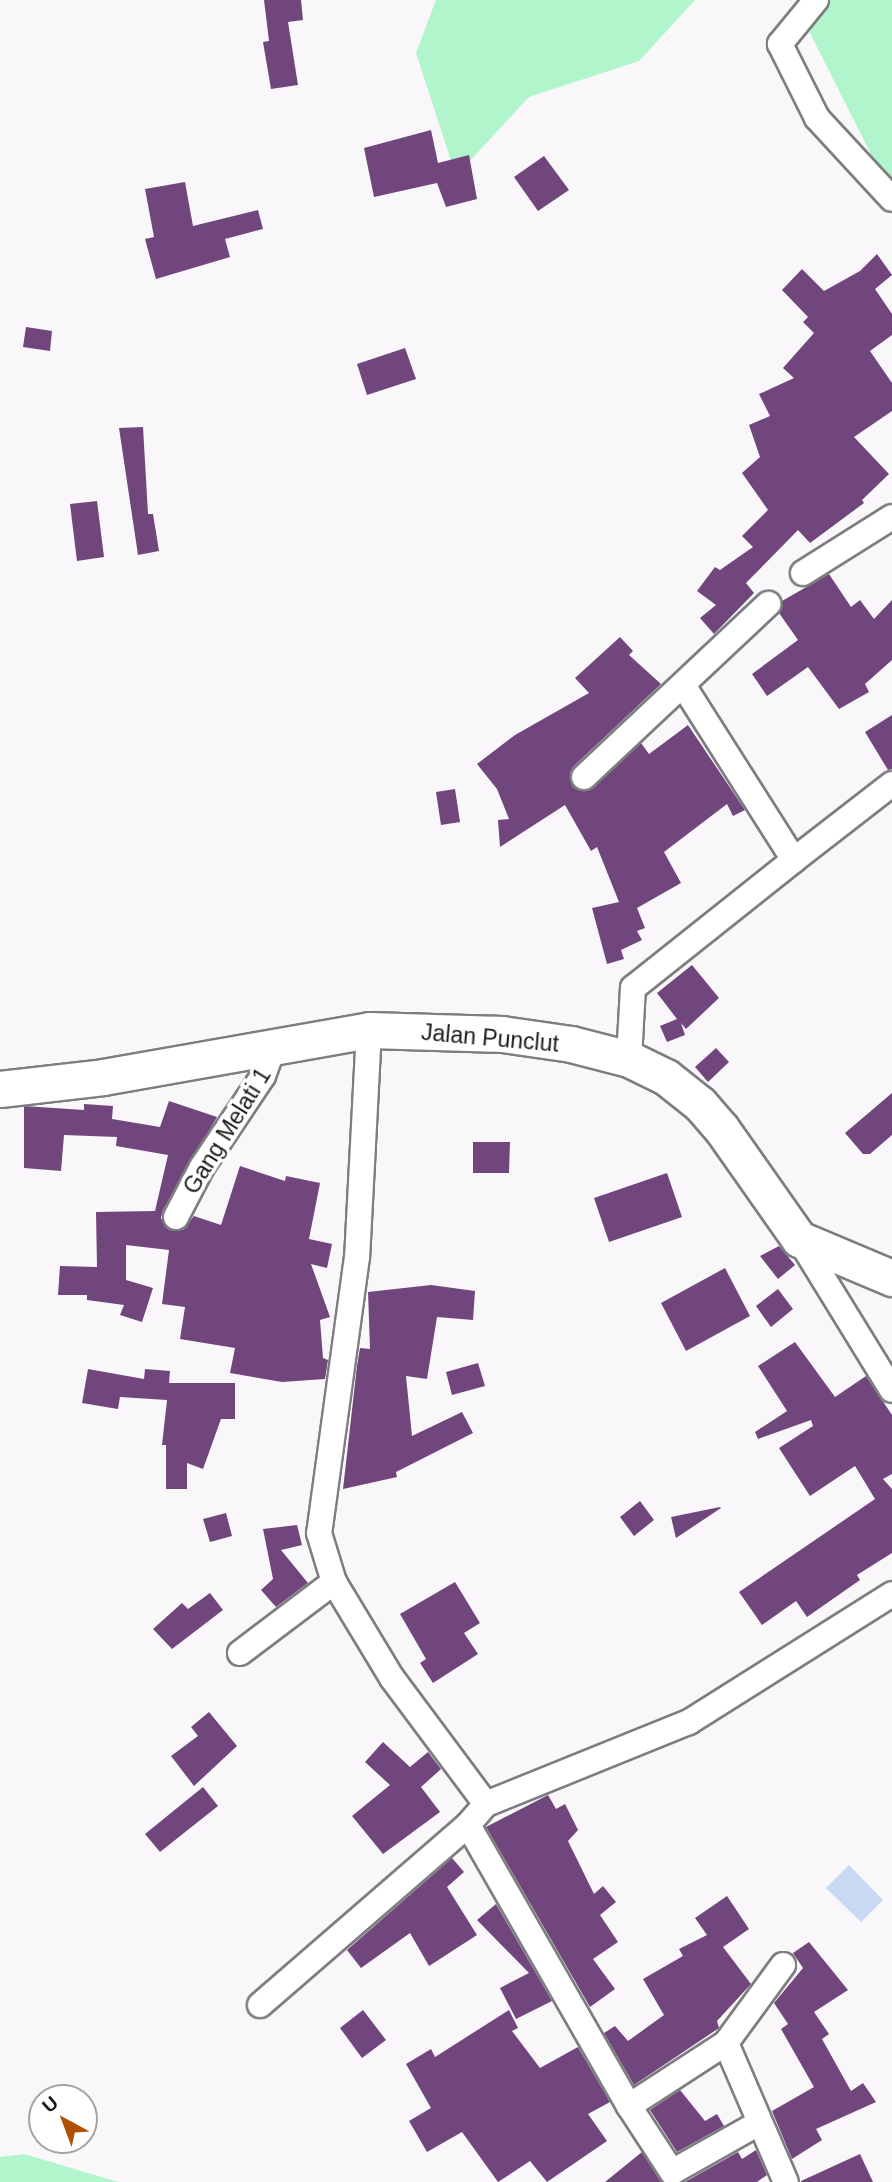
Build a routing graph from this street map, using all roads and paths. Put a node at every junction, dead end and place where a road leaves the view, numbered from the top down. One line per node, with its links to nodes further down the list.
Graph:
1 (816, 0): 2 (street)
2 (892, 200)
3 (892, 517): 4 (street)
4 (803, 573)
5 (768, 604): 6 (street)
6 (684, 688): 7 (street); 9 (street)
7 (584, 777)
8 (892, 784): 9 (street)
9 (794, 860): 12 (street)
10 (369, 1030): 11 (main road, Jalan Punclut); 12 (main road, Jalan Punclut); 18 (street)
11 (274, 1045): 13 (main road, Jalan Punclut); 14 (street, Gang Melati 1)
12 (629, 1059): 15 (main road, Jalan Punclut)
13 (0, 1089)
14 (176, 1217)
15 (799, 1239): 16 (main road); 17 (street)
16 (886, 1269)
17 (892, 1390)
18 (334, 1582): 20 (street); 21 (street)
19 (892, 1594): 21 (street)
20 (240, 1653)
21 (486, 1804): 22 (street)
22 (468, 1825): 24 (street); 26 (street)
23 (783, 1965): 25 (street)
24 (260, 2005)
25 (726, 2043): 26 (street); 27 (street)
26 (629, 2106): 27 (street)
27 (759, 2123): 28 (street)
28 (786, 2182)

